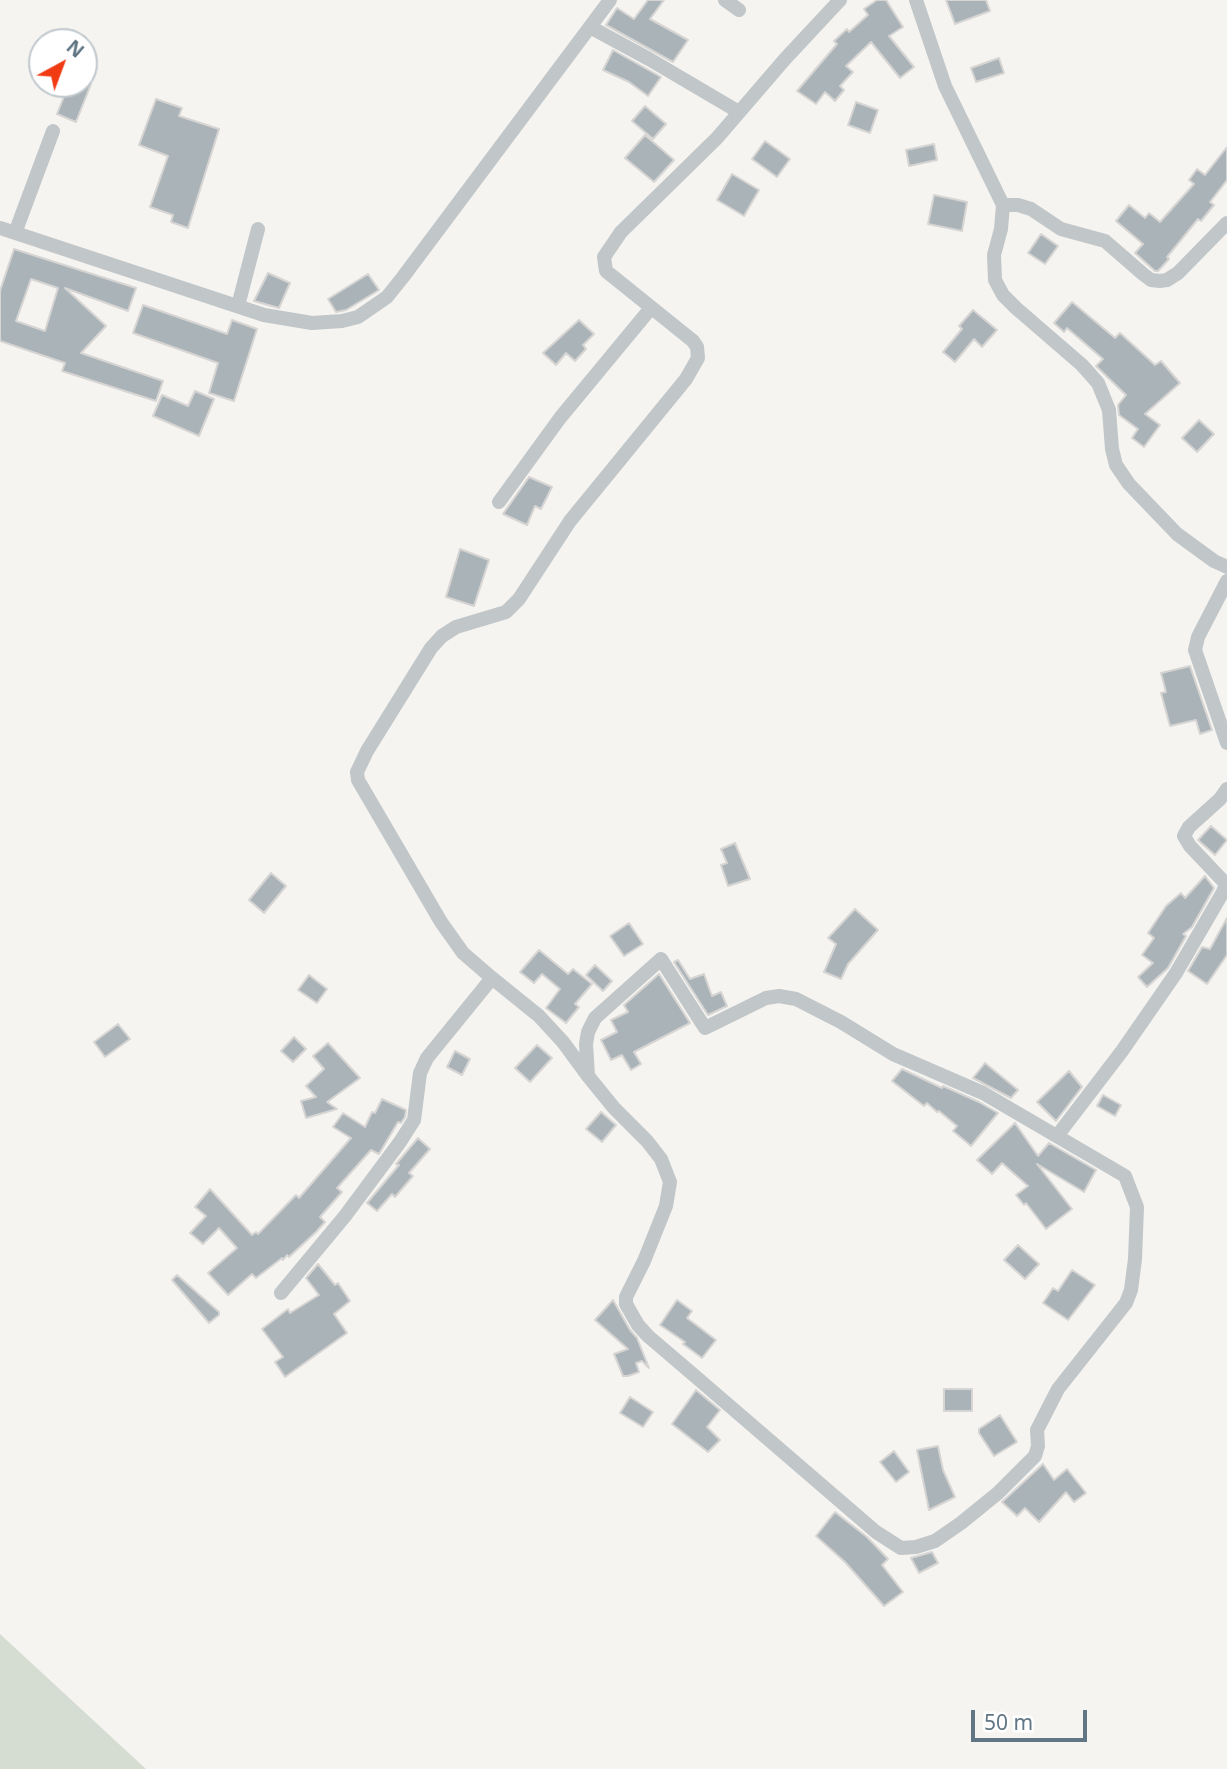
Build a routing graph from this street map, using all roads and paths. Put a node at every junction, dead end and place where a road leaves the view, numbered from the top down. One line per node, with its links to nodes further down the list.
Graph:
1 (610, 0): 6 (street)
2 (725, 0): 5 (street)
3 (840, 0): 7 (street)
4 (916, 0): 9 (street)
5 (739, 10)
6 (590, 27): 7 (street); 14 (street)
7 (739, 112): 15 (street)
8 (52, 131): 13 (street)
9 (1003, 205): 10 (street); 17 (street)
10 (1227, 223)
11 (0, 228): 13 (street)
12 (258, 229): 14 (street)
13 (15, 233): 14 (street)
14 (238, 306)
15 (651, 308): 16 (street); 22 (street)
16 (499, 502)
17 (1227, 567)
18 (1227, 581): 19 (street)
19 (1227, 743)
20 (1227, 789): 21 (street)
21 (1222, 907): 24 (street)
22 (492, 978): 23 (street); 25 (street)
23 (587, 1076): 24 (street); 24 (street)
24 (1057, 1136)
25 (281, 1293)

